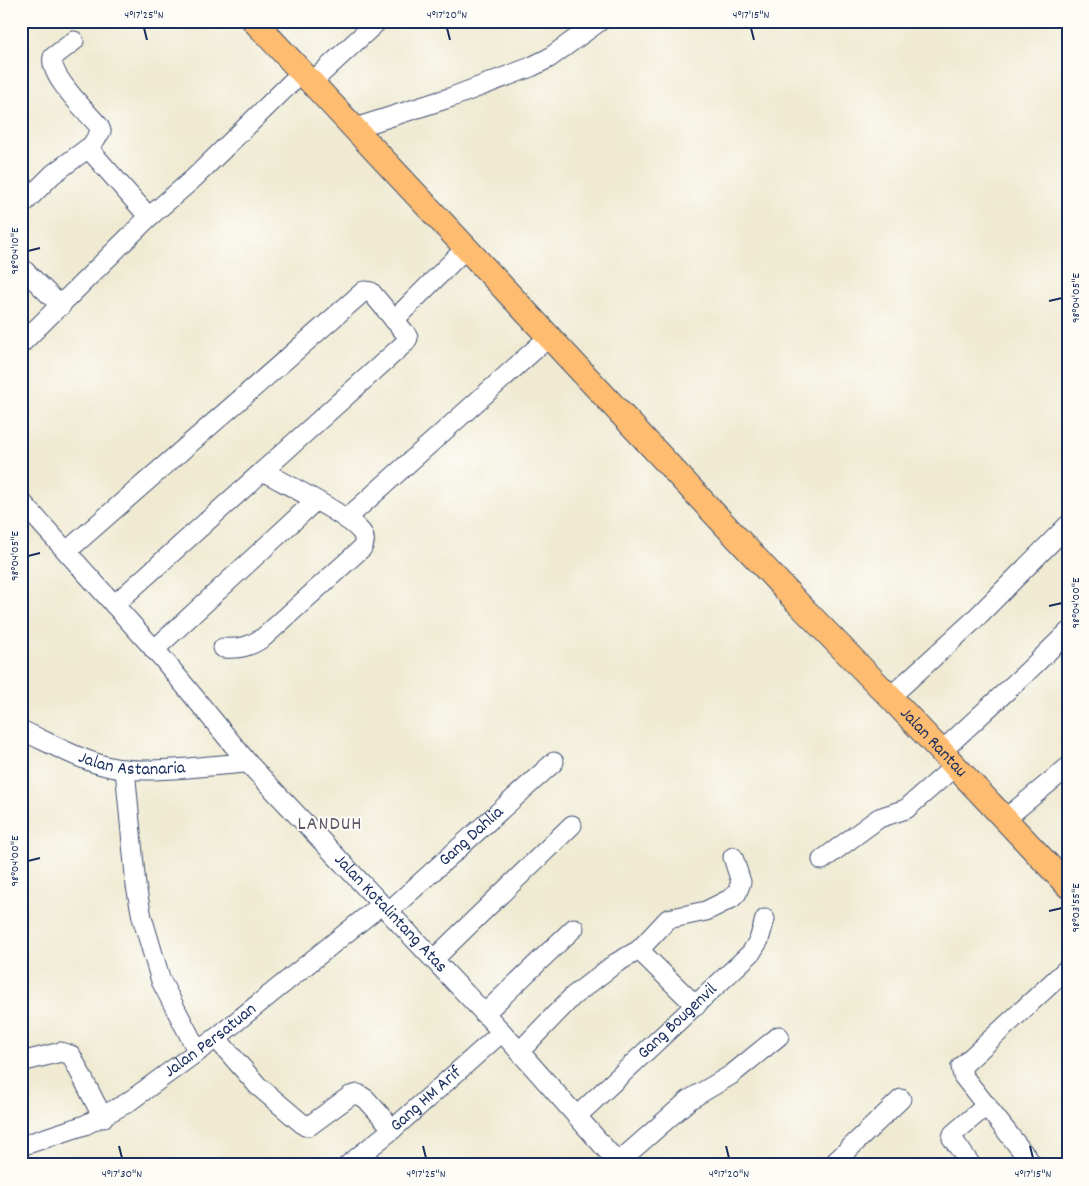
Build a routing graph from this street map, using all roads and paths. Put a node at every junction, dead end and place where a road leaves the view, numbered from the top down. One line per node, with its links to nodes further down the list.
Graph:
1 (254, 21): 5 (main road, Jalan Rantau)
2 (378, 21): 5 (street)
3 (600, 21): 6 (street)
4 (74, 41): 7 (street)
5 (307, 77): 6 (main road, Jalan Rantau); 9 (street)
6 (355, 128): 10 (main road, Jalan Rantau)
7 (90, 149): 8 (street); 9 (street)
8 (21, 206)
9 (149, 217): 12 (street)
10 (467, 247): 13 (street); 14 (main road, Jalan Rantau)
11 (21, 267): 12 (street)
12 (61, 306): 15 (street)
13 (394, 320): 16 (street); 21 (street)
14 (550, 336): 19 (street); 26 (main road, Jalan Rantau)
15 (21, 344)
16 (263, 471): 18 (street); 22 (street)
17 (21, 501): 21 (street, Jalan Kotalintang Atas)
18 (315, 501): 19 (street); 25 (street)
19 (346, 519): 24 (street)
20 (1068, 525): 26 (street)
21 (67, 552): 22 (street, Jalan Kotalintang Atas)
22 (114, 605): 25 (street, Jalan Kotalintang Atas)
23 (1068, 632): 28 (street)
24 (223, 648)
25 (158, 654): 29 (street, Jalan Kotalintang Atas)
26 (890, 697): 28 (main road, Jalan Rantau)
27 (21, 730): 32 (street, Jalan Astanaria)
28 (948, 759): 33 (main road, Jalan Rantau); 36 (street)
29 (248, 762): 32 (street, Jalan Astanaria); 38 (street, Jalan Kotalintang Atas)
30 (554, 762): 38 (street, Gang Dahlia)
31 (1068, 767): 33 (street)
32 (125, 769): 50 (street)
33 (1005, 820): 37 (main road, Jalan Rantau)
34 (572, 825): 42 (street)
35 (733, 857): 41 (street)
36 (822, 860)
37 (1068, 886)
38 (386, 908): 42 (street, Jalan Kotalintang Atas); 48 (street, Jalan Persatuan)
39 (765, 919): 44 (street, Gang Bougenvil)
40 (574, 928): 45 (street)
41 (638, 950): 44 (street); 49 (street)
42 (434, 959): 45 (street, Jalan Kotalintang Atas)
43 (1068, 968): 53 (street)
44 (696, 1006): 54 (street, Gang Bougenvil)
45 (484, 1014): 46 (street, Jalan Kotalintang Atas)
46 (502, 1032): 49 (street, Jalan Kotalintang Atas); 56 (street, Gang HM Arif)
47 (778, 1036): 58 (street)
48 (216, 1038): 50 (street, Jalan Persatuan); 56 (street)
49 (520, 1051): 54 (street, Jalan Kotalintang Atas)
50 (198, 1052): 55 (street, Jalan Persatuan)
51 (21, 1062): 55 (street)
52 (901, 1099): 60 (street)
53 (987, 1105): 61 (street); 62 (street)
54 (577, 1116): 58 (street, Jalan Kotalintang Atas)
55 (103, 1118): 57 (street, Jalan Persatuan)
56 (393, 1129): 59 (street, Gang HM Arif)
57 (21, 1146)
58 (618, 1164)
59 (348, 1165)
60 (832, 1165)
61 (971, 1165)
62 (1033, 1165)

